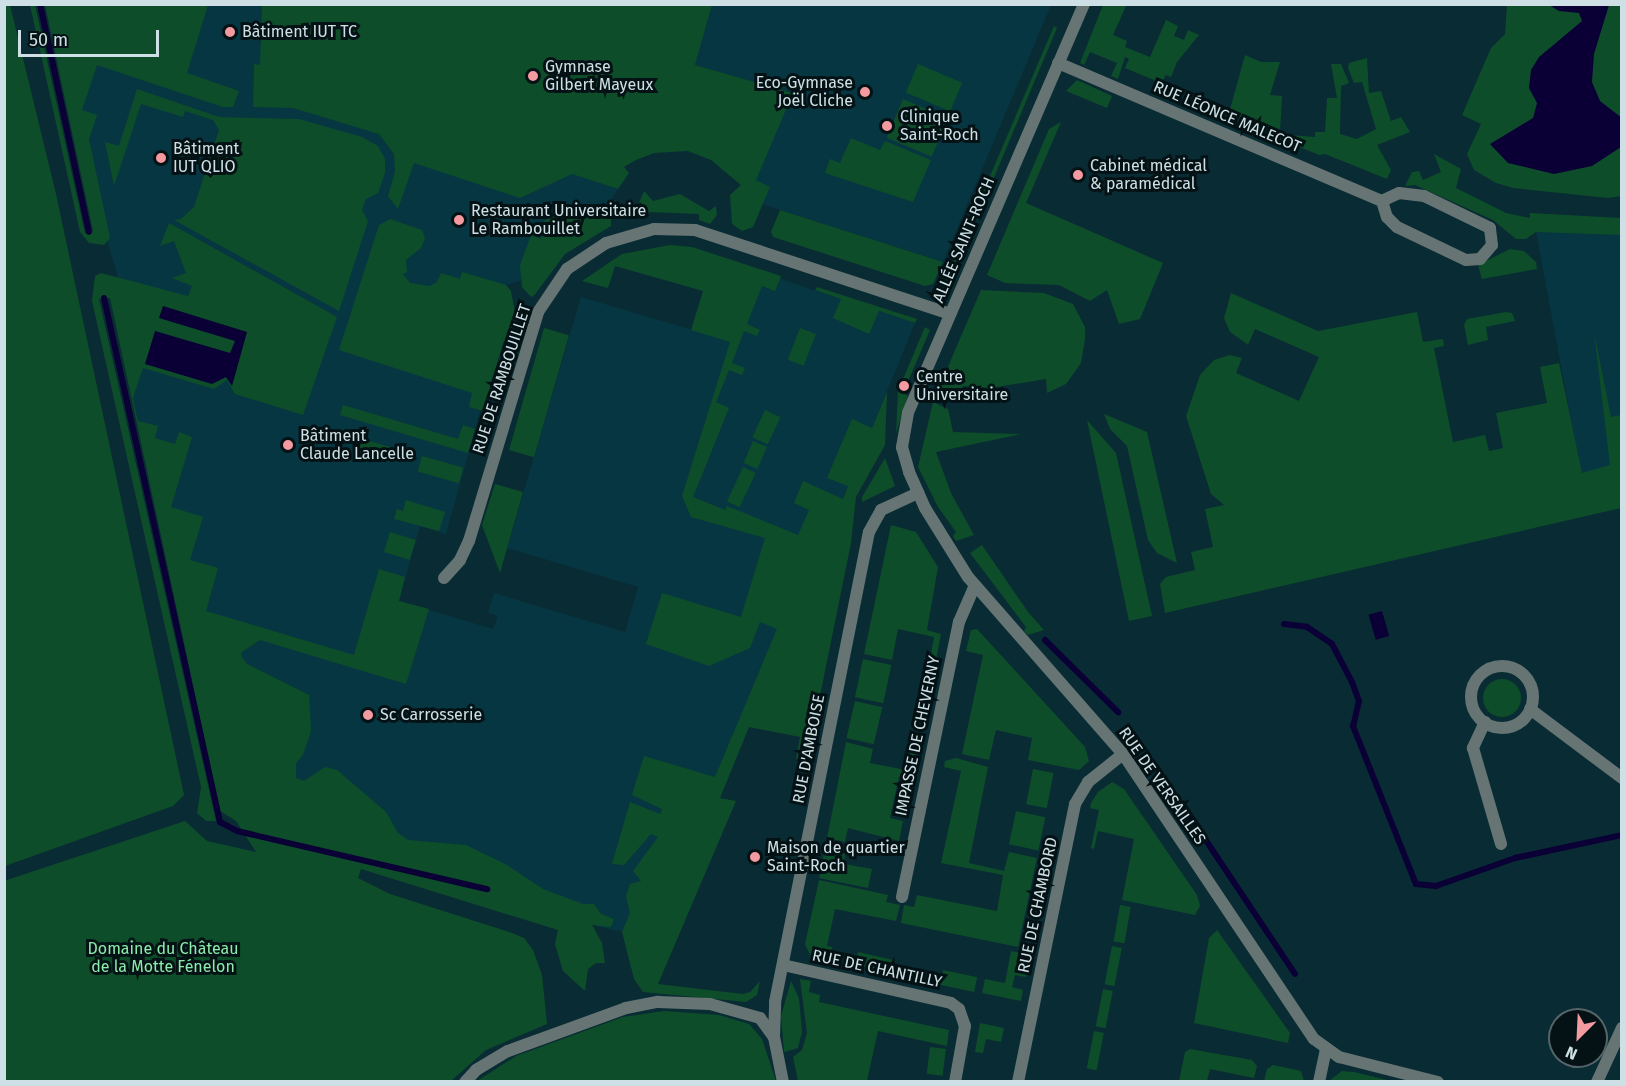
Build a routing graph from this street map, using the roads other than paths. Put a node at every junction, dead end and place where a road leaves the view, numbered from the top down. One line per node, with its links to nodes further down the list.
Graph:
1 (1084, 4): 2 (street, ALLÉE SAINT-ROCH)
2 (1058, 63): 3 (street, RUE LÉONCE MALECOT); 4 (street, ALLÉE SAINT-ROCH)
3 (1382, 201): 3 (street)
4 (950, 314): 5 (street, ALLÉE SAINT-ROCH); 6 (street, RUE DE RAMBOUILLET)
5 (918, 493): 7 (street, RUE DE VERSAILLES); 14 (street, RUE D'AMBOISE)
6 (444, 578)
7 (975, 585): 10 (street, RUE DE VERSAILLES); 13 (street, IMPASSE DE CHEVERNY)
8 (1530, 709): 9 (street); 9 (street); 11 (street)
9 (1485, 722): 12 (street)
10 (1123, 754): 17 (street, RUE DE VERSAILLES); 21 (street, RUE DE CHAMBORD)
11 (1622, 778)
12 (1501, 844)
13 (902, 897)
14 (783, 965): 16 (street, RUE D'AMBOISE); 20 (street, RUE DE CHANTILLY)
15 (1622, 1028): 24 (street)
16 (774, 1037): 18 (street); 19 (street, RUE D'AMBOISE)
17 (1326, 1050): 22 (street); 23 (street)
18 (465, 1082)
19 (783, 1082)
20 (955, 1082)
21 (1018, 1082)
22 (1319, 1082)
23 (1438, 1082)
24 (1597, 1082)

